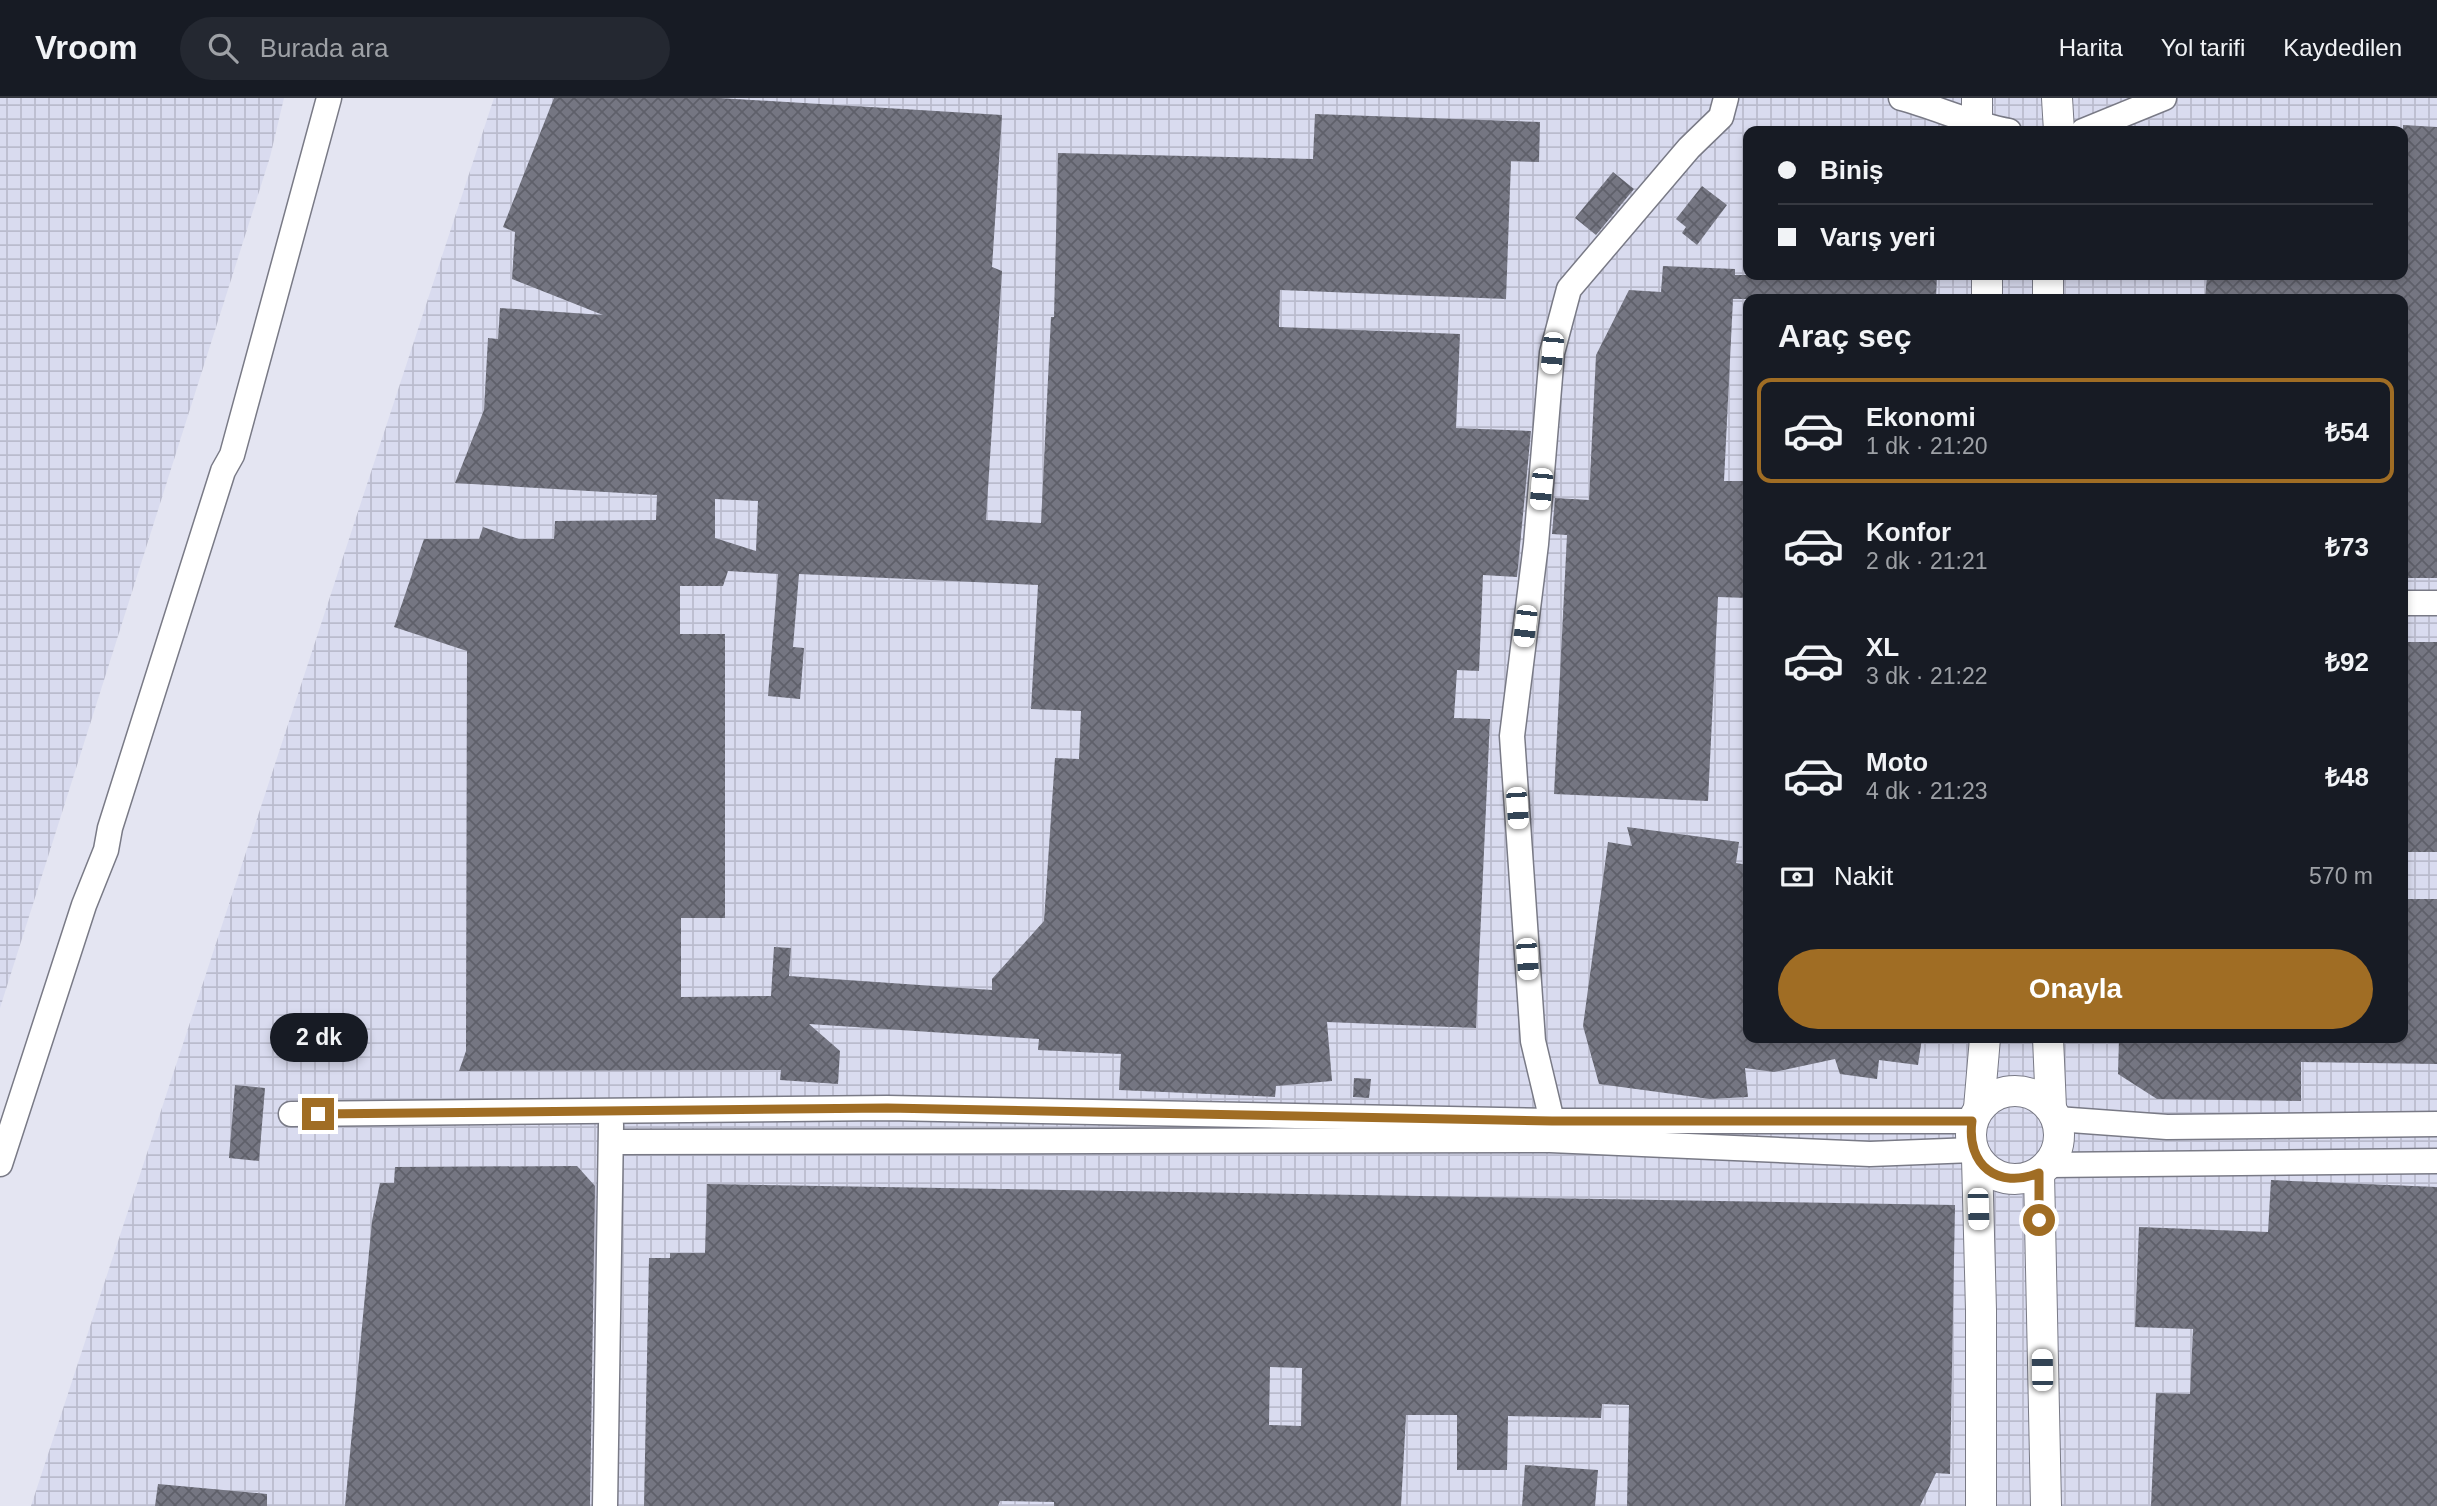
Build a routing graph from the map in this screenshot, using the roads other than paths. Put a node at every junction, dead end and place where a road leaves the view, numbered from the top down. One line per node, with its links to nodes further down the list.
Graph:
1 (329, 98): 22 (street)
2 (1726, 98): 18 (street)
3 (1901, 98): 6 (street)
4 (2057, 98): 8 (street)
5 (2164, 98): 9 (street)
6 (1977, 118): 7 (street)
7 (1997, 126)
8 (2059, 126)
9 (2095, 126)
10 (2408, 603): 11 (street)
11 (2437, 603)
12 (1984, 1043): 19 (street)
13 (2048, 1043): 16 (street)
14 (610, 1110): 15 (street); 18 (street); 20 (street)
15 (291, 1114)
16 (2054, 1114): 17 (street); 19 (street); 23 (street)
17 (2437, 1124)
18 (1551, 1130): 19 (street); 20 (street)
19 (1975, 1134): 23 (street); 25 (street)
20 (613, 1142): 24 (street)
21 (2437, 1161): 23 (street)
22 (0, 1164)
23 (2043, 1169): 26 (street)
24 (605, 1506)
25 (1981, 1506)
26 (2046, 1506)

